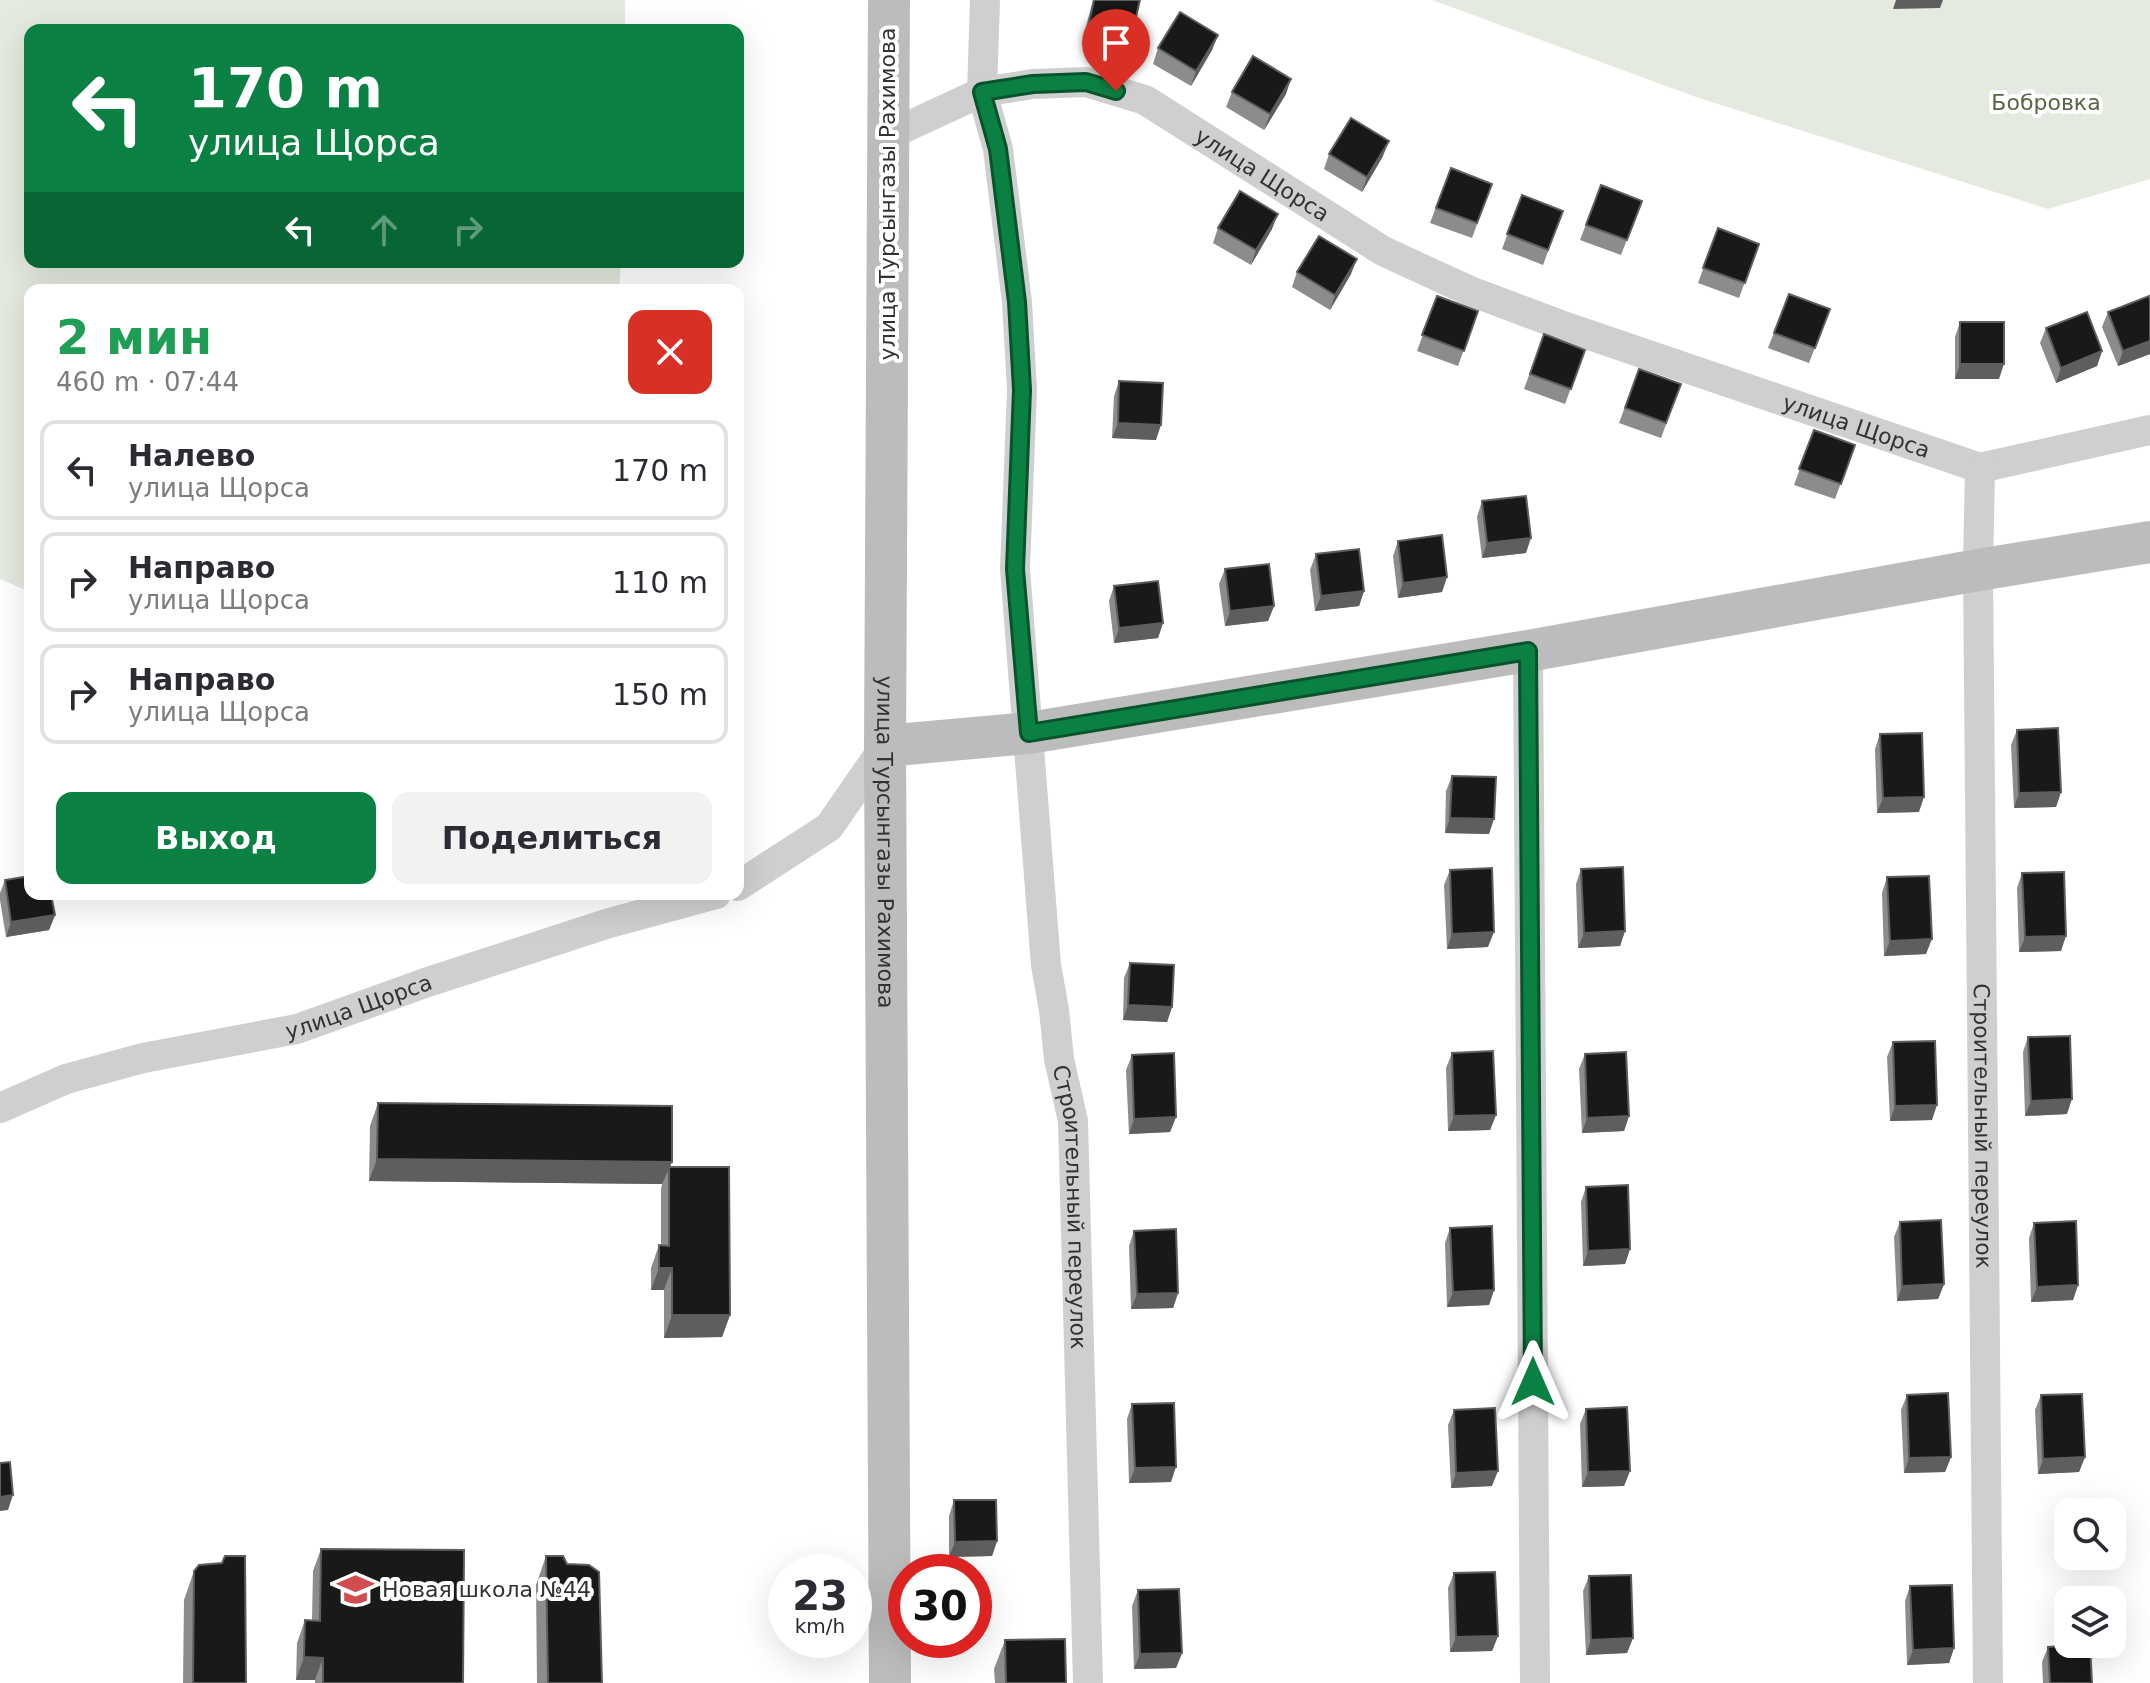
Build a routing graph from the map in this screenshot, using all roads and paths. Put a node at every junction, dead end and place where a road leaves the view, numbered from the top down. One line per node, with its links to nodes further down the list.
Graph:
1 (889, 0): 4 (street, улица Турсынгазы Рахимова)
2 (985, 0): 3 (street)
3 (982, 92): 4 (street, улица Щорса); 6 (street, улица Щорса); 10 (street)
4 (887, 136): 11 (street, улица Турсынгазы Рахимова)
5 (2150, 430): 6 (street)
6 (1980, 468): 8 (street, Строительный переулок)
7 (2150, 542): 8 (street)
8 (1978, 570): 9 (street); 18 (street, Строительный переулок)
9 (1528, 651): 10 (street); 17 (street)
10 (1029, 733): 11 (street); 16 (street, Строительный переулок)
11 (885, 746): 12 (street); 15 (street, улица Турсынгазы Рахимова)
12 (744, 882)
13 (694, 900): 14 (street, улица Щорса)
14 (0, 1108)
15 (890, 1683)
16 (1088, 1683)
17 (1535, 1683)
18 (1988, 1683)

